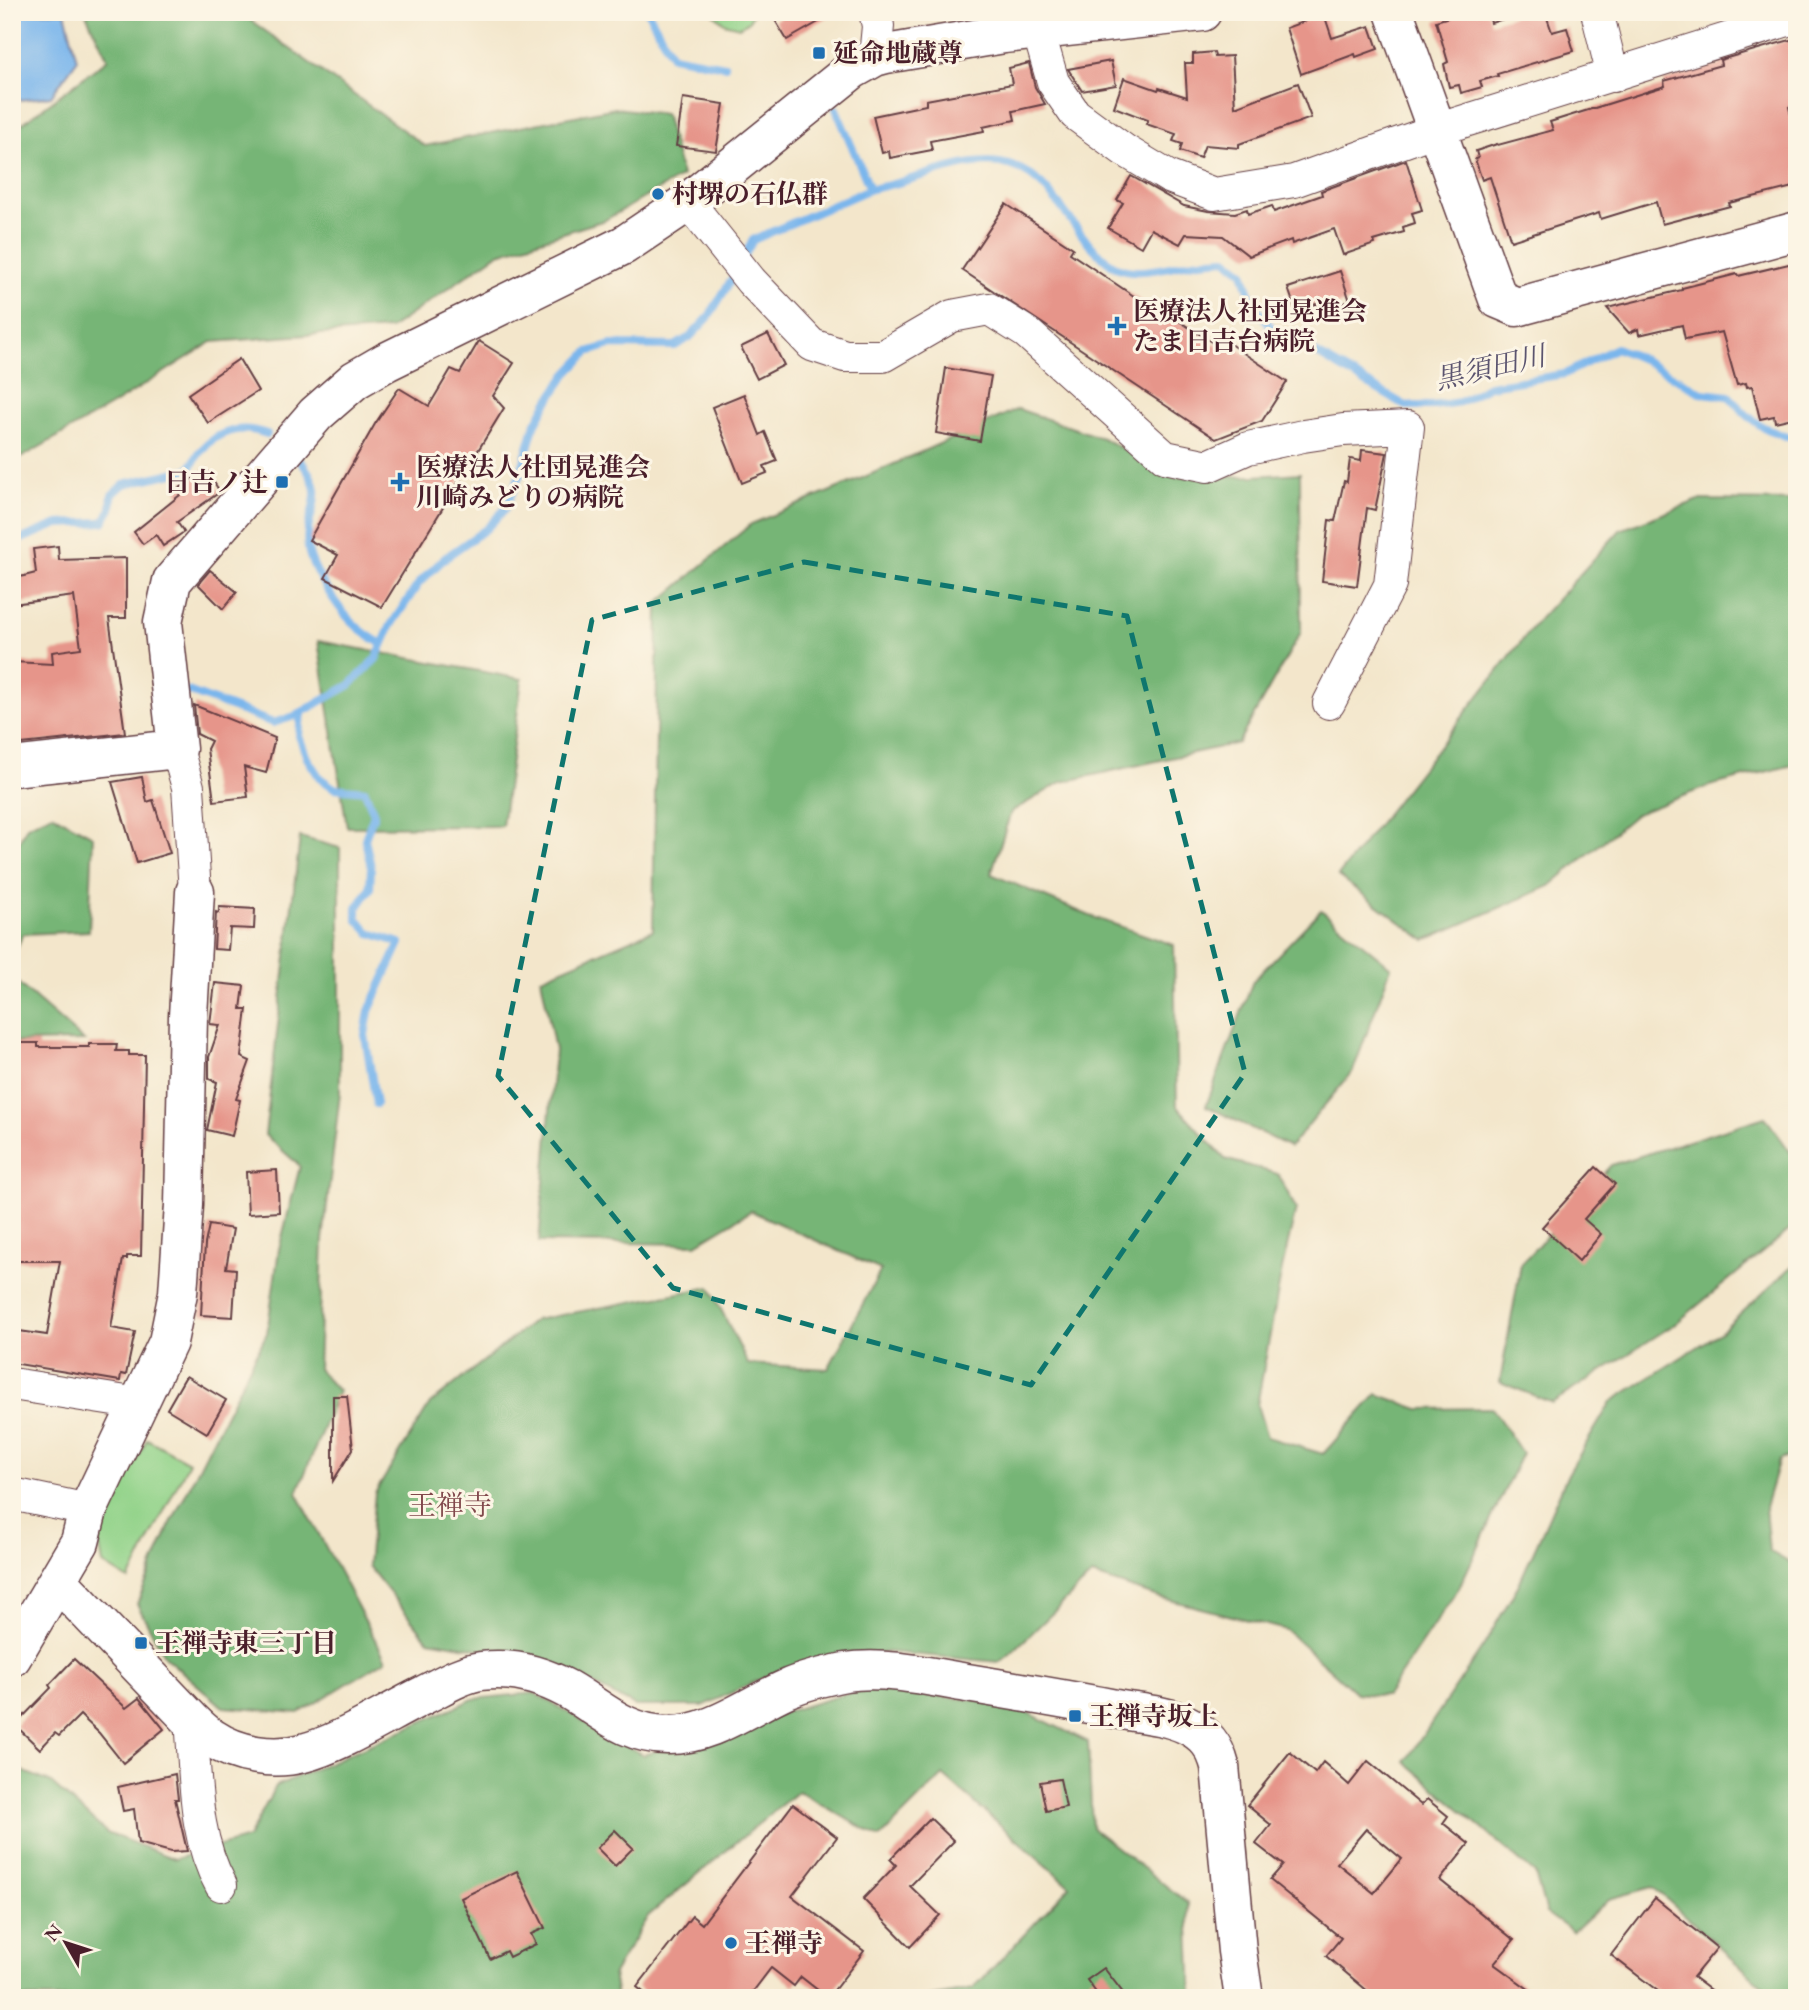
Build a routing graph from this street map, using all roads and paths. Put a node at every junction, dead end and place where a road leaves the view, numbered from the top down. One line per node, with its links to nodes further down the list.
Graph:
1 (875, 12): 7 (street)
2 (1202, 12): 6 (street)
3 (1394, 12): 9 (street)
4 (1597, 12): 8 (street)
5 (1797, 17): 8 (street)
6 (1038, 30): 7 (street); 9 (street)
7 (875, 57): 10 (street)
8 (1613, 76): 9 (street)
9 (1436, 130): 11 (street)
10 (688, 202): 12 (street); 13 (street)
11 (1797, 232)
12 (1329, 703)
13 (177, 748): 14 (street); 15 (street)
14 (12, 767)
15 (195, 892): 17 (street)
16 (12, 1384): 17 (street)
17 (139, 1404): 19 (street)
18 (12, 1494): 19 (street)
19 (88, 1510): 20 (street)
20 (58, 1581): 21 (street); 22 (street)
21 (12, 1657)
22 (191, 1720): 23 (street); 24 (street)
23 (222, 1885)
24 (1244, 1998)

